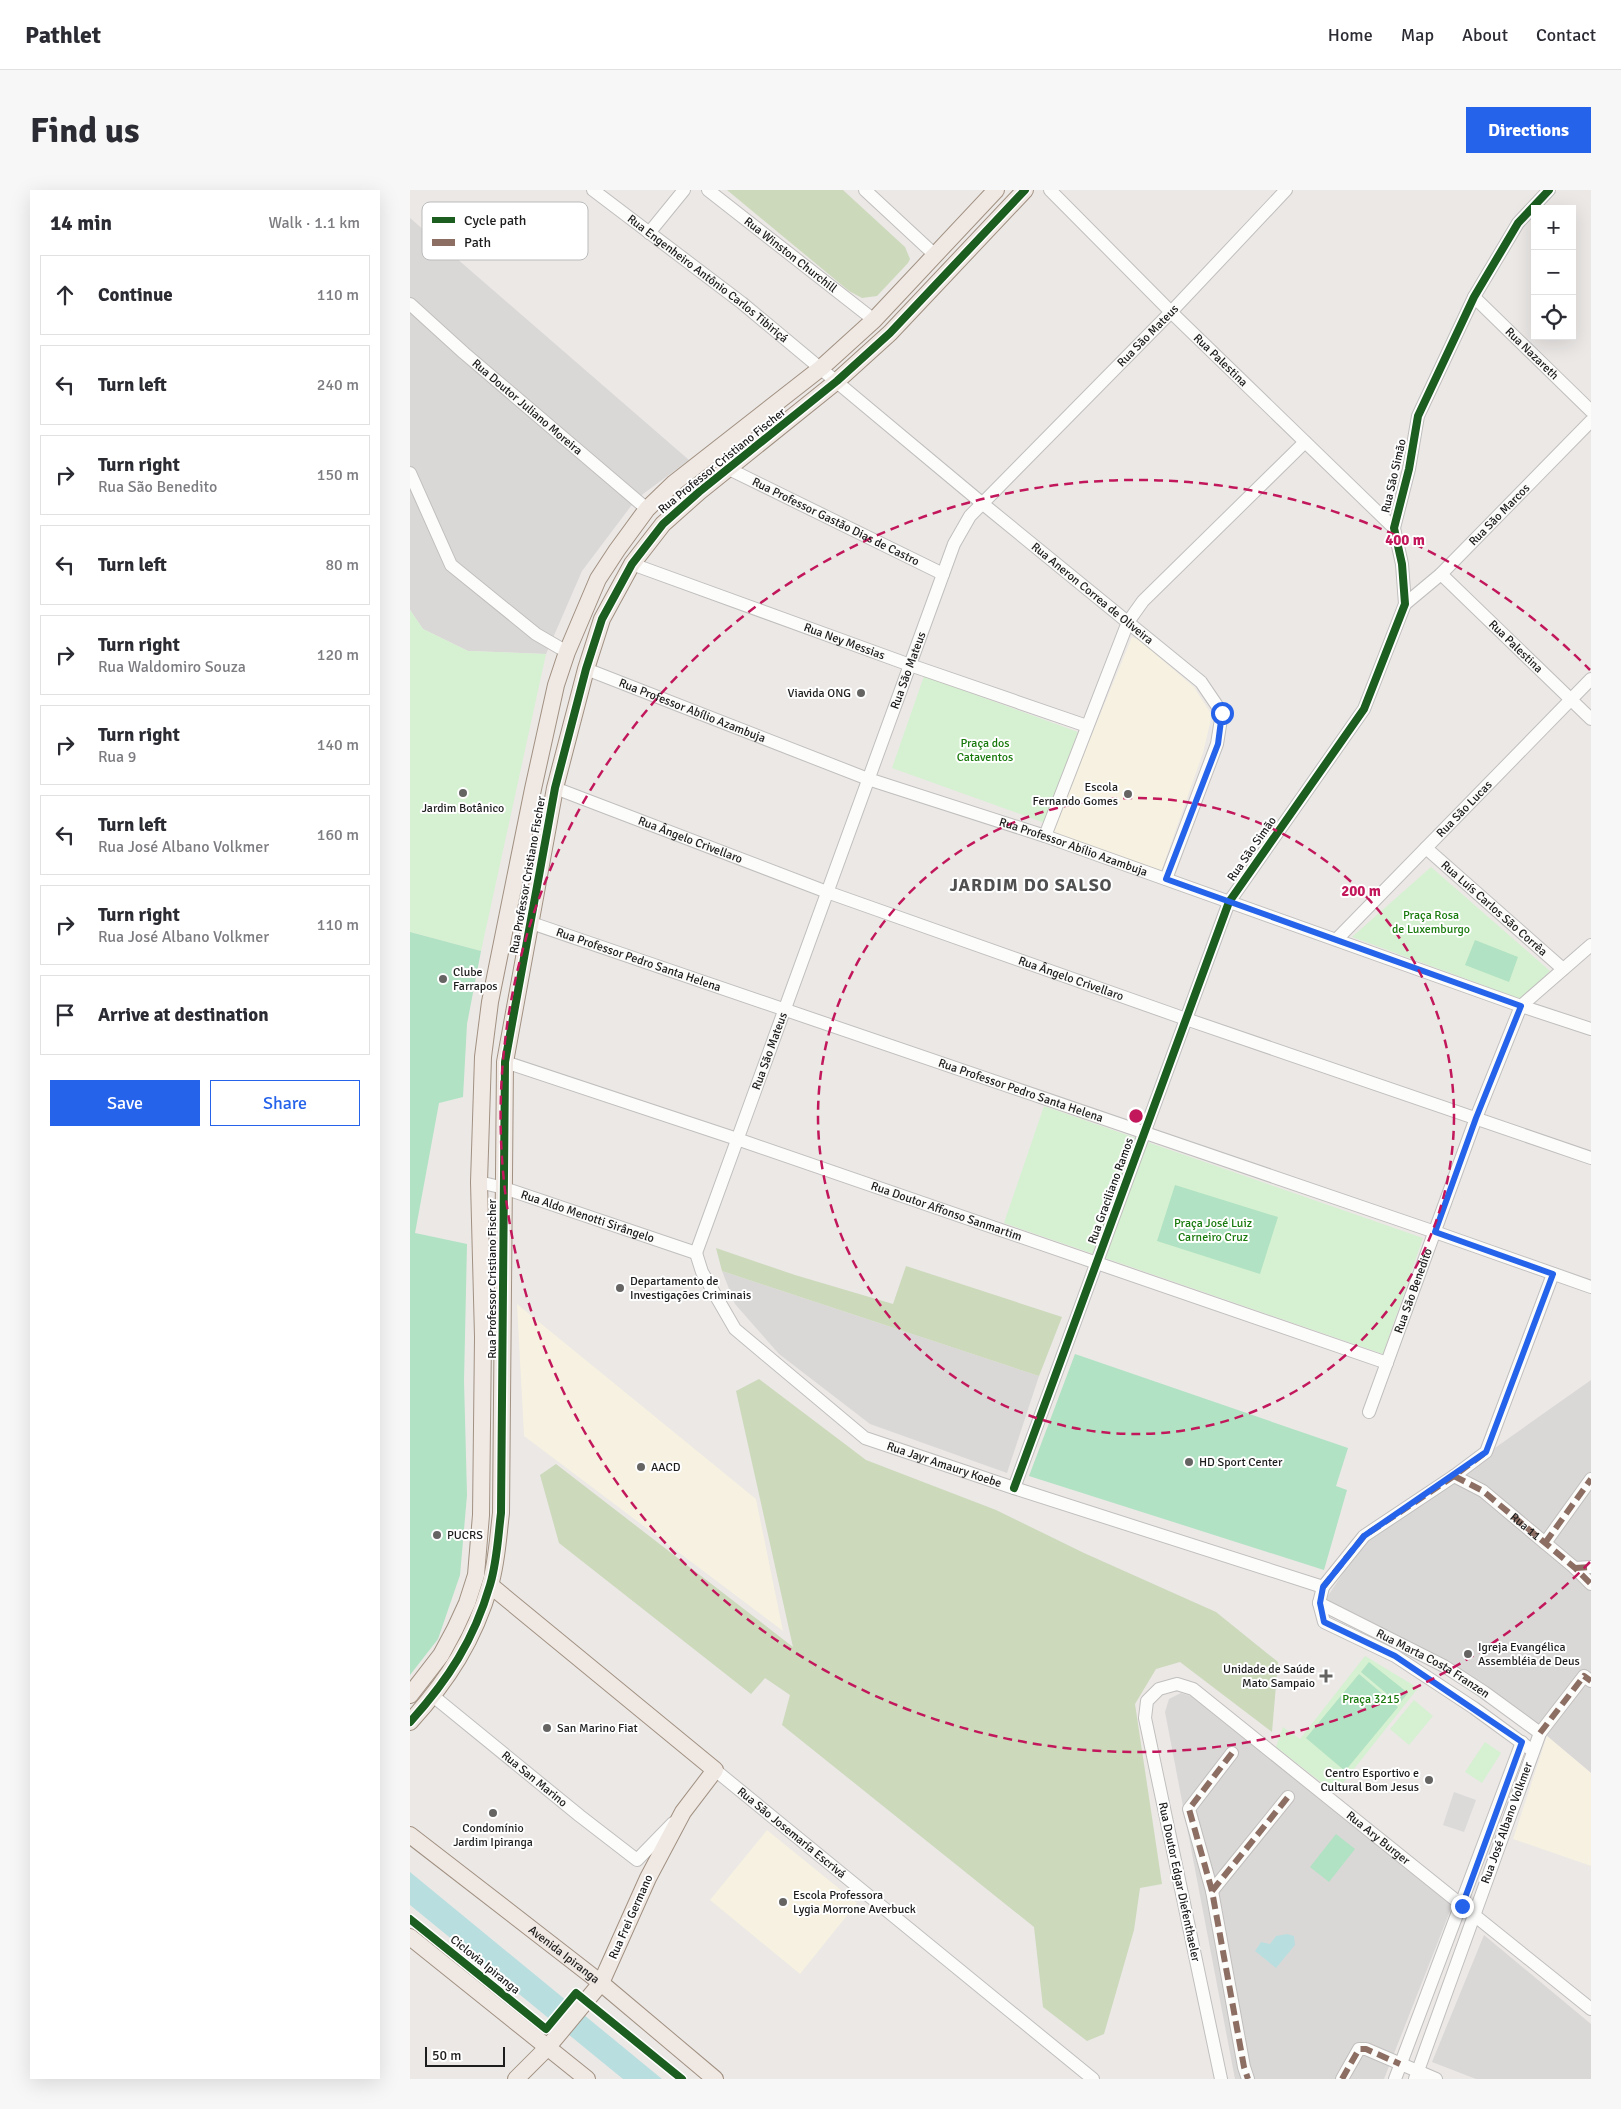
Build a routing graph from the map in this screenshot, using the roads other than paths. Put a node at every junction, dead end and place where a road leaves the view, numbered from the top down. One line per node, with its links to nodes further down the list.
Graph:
1 (593, 190): 10 (street, Rua Engenheiro Antônio Carlos Tibiriçá)
2 (684, 190): 10 (street)
3 (708, 190): 15 (street, Rua Winston Churchill)
4 (865, 190): 11 (street)
5 (996, 190): 11 (main road, Rua Professor Cristiano Fischer)
6 (1025, 190): 17 (main road, Rua Professor Cristiano Fischer)
7 (1050, 190): 14 (street, Rua Palestina)
8 (1286, 190): 14 (street, Rua São Mateus)
9 (1549, 190): 12 (street, Rua São Simão)
10 (649, 233): 16 (street, Rua Engenheiro Antônio Carlos Tibiriçá)
11 (936, 256): 15 (main road, Rua Professor Cristiano Fischer)
12 (1474, 297): 18 (street, Rua Nazareth); 27 (street, Rua São Simão)
13 (410, 304): 26 (street, Rua Doutor Juliano Moreira)
14 (1171, 312): 21 (street, Rua Palestina); 25 (street, Rua São Mateus)
15 (874, 320): 16 (main road, Rua Professor Cristiano Fischer)
16 (821, 368): 17 (street, Rua Aneron Correa de Oliveira); 20 (main road, Rua Professor Cristiano Fischer)
17 (837, 381): 22 (main road, Rua Professor Cristiano Fischer); 25 (street, Rua Aneron Correa de Oliveira)
18 (1591, 411)
19 (1591, 421): 30 (street, Rua São Marcos)
20 (738, 434): 22 (main road); 26 (main road, Rua Professor Cristiano Fischer)
21 (1305, 442): 27 (street, Rua Palestina); 32 (street)
22 (752, 450): 23 (main road, Rua Professor Cristiano Fischer)
23 (730, 469): 28 (main road, Rua Professor Cristiano Fischer); 29 (street, Rua Professor Gastão Dias de Castro)
24 (410, 473): 33 (street)
25 (983, 504): 29 (street, Rua São Mateus); 32 (street, Rua Aneron Correa de Oliveira)
26 (647, 509): 33 (main road, Rua Professor Cristiano Fischer)
27 (1394, 528): 31 (street, Rua São Simão)
28 (632, 564): 34 (street, Rua Ney Messias); 35 (main road, Rua Professor Cristiano Fischer)
29 (943, 574): 34 (street, Rua São Mateus)
30 (1441, 574): 31 (street, Rua São Marcos); 37 (street, Rua Palestina)
31 (1404, 604): 46 (street, Rua São Simão)
32 (1128, 622): 39 (street); 44 (street, Rua Aneron Correa de Oliveira)
33 (567, 652): 47 (main road, Rua Professor Cristiano Fischer)
34 (910, 665): 39 (street, Rua Ney Messias); 40 (street, Rua São Mateus)
35 (586, 669): 40 (street, Rua Professor Abílio Azambuja); 41 (main road, Rua Professor Cristiano Fischer)
36 (1591, 679): 37 (street, Rua São Lucas)
37 (1571, 700): 38 (street, Rua Palestina); 43 (street, Rua São Lucas)
38 (1591, 719)
39 (1087, 726): 42 (street)
40 (868, 779): 42 (street, Rua Professor Abílio Azambuja); 45 (street, Rua São Mateus)
41 (555, 788): 45 (street, Rua Ângelo Crivellaro); 48 (main road, Rua Professor Cristiano Fischer)
42 (1045, 836): 44 (street, Rua Professor Abílio Azambuja)
43 (1426, 848): 49 (street, Rua São Lucas); 51 (street, Rua Luís Carlos São Corrêa)
44 (1166, 879): 46 (street, Rua Professor Abílio Azambuja)
45 (827, 892): 53 (street, Rua São Mateus); 54 (street, Rua Ângelo Crivellaro)
46 (1229, 902): 49 (street, Rua Professor Abílio Azambuja); 54 (street, Rua Graciliano Ramos)
47 (508, 915): 48 (street, Rua Professor Pedro Santa Helena); 61 (main road, Rua Professor Cristiano Fischer)
48 (530, 923): 53 (street, Rua Professor Pedro Santa Helena); 56 (main road, Rua Professor Cristiano Fischer)
49 (1338, 939): 52 (street, Rua Professor Abílio Azambuja)
50 (1591, 945): 51 (street, Rua São Benedito)
51 (1563, 969): 52 (street, Rua São Benedito)
52 (1521, 1006): 55 (street, Rua Professor Abílio Azambuja); 57 (street, Rua São Benedito)
53 (784, 1010): 58 (street, Rua Professor Pedro Santa Helena); 59 (street, Rua São Mateus)
54 (1186, 1019): 57 (street, Rua Ângelo Crivellaro); 58 (street, Rua Graciliano Ramos)
55 (1591, 1029)
56 (505, 1062): 59 (street, Rua Doutor Affonso Sanmartim); 62 (main road, Rua Professor Cristiano Fischer)
57 (1476, 1118): 60 (street, Rua Ângelo Crivellaro); 63 (street, Rua São Benedito)
58 (1144, 1133): 63 (street, Rua Professor Pedro Santa Helena); 65 (street, Rua Graciliano Ramos)
59 (737, 1139): 64 (street, Rua São Mateus); 65 (street, Rua Doutor Affonso Sanmartim)
60 (1591, 1158)
61 (479, 1182): 62 (street, Rua Aldo Menotti Sirângelo); 66 (main road, Rua Professor Cristiano Fischer)
62 (504, 1188): 64 (street, Rua Aldo Menotti Sirângelo); 67 (main road, Rua Professor Cristiano Fischer)
63 (1435, 1232): 68 (street, Rua Professor Pedro Santa Helena); 70 (street, Rua São Benedito)
64 (696, 1253): 74 (street, Rua Jayr Amaury Koebe)
65 (1097, 1262): 70 (street, Rua Doutor Affonso Sanmartim); 74 (street, Rua Graciliano Ramos)
66 (481, 1273): 67 (main road); 78 (main road, Rua Professor Cristiano Fischer)
67 (503, 1274): 80 (main road, Rua Professor Cristiano Fischer)
68 (1553, 1274): 69 (street, Rua Professor Pedro Santa Helena); 72 (street)
69 (1591, 1287)
70 (1387, 1363): 71 (street, Rua São Benedito)
71 (1368, 1412)
72 (1454, 1476): 75 (street, Rua 11); 81 (street)
73 (1591, 1479): 75 (street)
74 (1014, 1488): 81 (street, Rua Jayr Amaury Koebe)
75 (1545, 1543): 77 (street, Rua 11)
76 (1591, 1567): 77 (street)
77 (1575, 1568): 79 (street, Rua 11)
78 (476, 1575): 83 (main road); 86 (main road, Rua Professor Cristiano Fischer)
79 (1591, 1584)
80 (490, 1585): 83 (main road, Rua Professor Cristiano Fischer); 93 (main road, Rua São Josemaría Escrivá)
81 (1323, 1587): 82 (street)
82 (1320, 1603): 89 (street, Rua Marta Costa Franzen); 90 (street, Rua José Albano Volkmer)
83 (470, 1637): 87 (main road, Rua Professor Cristiano Fischer)
84 (1591, 1681): 89 (street)
85 (1159, 1689): 98 (street, Rua Ary Burger); 110 (street, Rua Doutor Edgar Diefenthaeler)
86 (410, 1696)
87 (433, 1696): 88 (main road, Rua Professor Cristiano Fischer); 95 (street, Rua San Marino)
88 (410, 1722)
89 (1540, 1734): 91 (street)
90 (1522, 1742): 91 (street, Rua José Albano Volkmer); 98 (street, Rua José Albano Volkmer)
91 (1533, 1751): 99 (street, Rua José Albano Volkmer)
92 (1232, 1753): 97 (street)
93 (715, 1770): 95 (main road, Rua Frei Germano); 106 (street, Rua São Josemaría Escrivá)
94 (1288, 1797): 97 (street)
95 (683, 1812): 101 (main road, Rua Frei Germano)
96 (410, 1834): 101 (main road, Avenida Ipiranga)
97 (1212, 1891): 111 (street)
98 (1462, 1906): 99 (street, Rua Ary Burger); 104 (street, Rua José Albano Volkmer)
99 (1474, 1916): 102 (street, Rua Ary Burger); 105 (street, Rua José Albano Volkmer)
100 (410, 1937): 103 (main road)
101 (601, 1983): 103 (main road, Rua Frei Germano); 109 (main road, Avenida Ipiranga)
102 (1591, 2009)
103 (552, 2043): 107 (main road, Rua Frei Germano); 108 (main road)
104 (1400, 2064): 105 (street); 112 (street); 113 (street, Rua José Albano Volkmer)
105 (1417, 2075): 114 (street)
106 (1086, 2077)
107 (516, 2079)
108 (587, 2079)
109 (715, 2079)
110 (1222, 2079)
111 (1248, 2079)
112 (1342, 2079)
113 (1395, 2079)
114 (1436, 2079)

